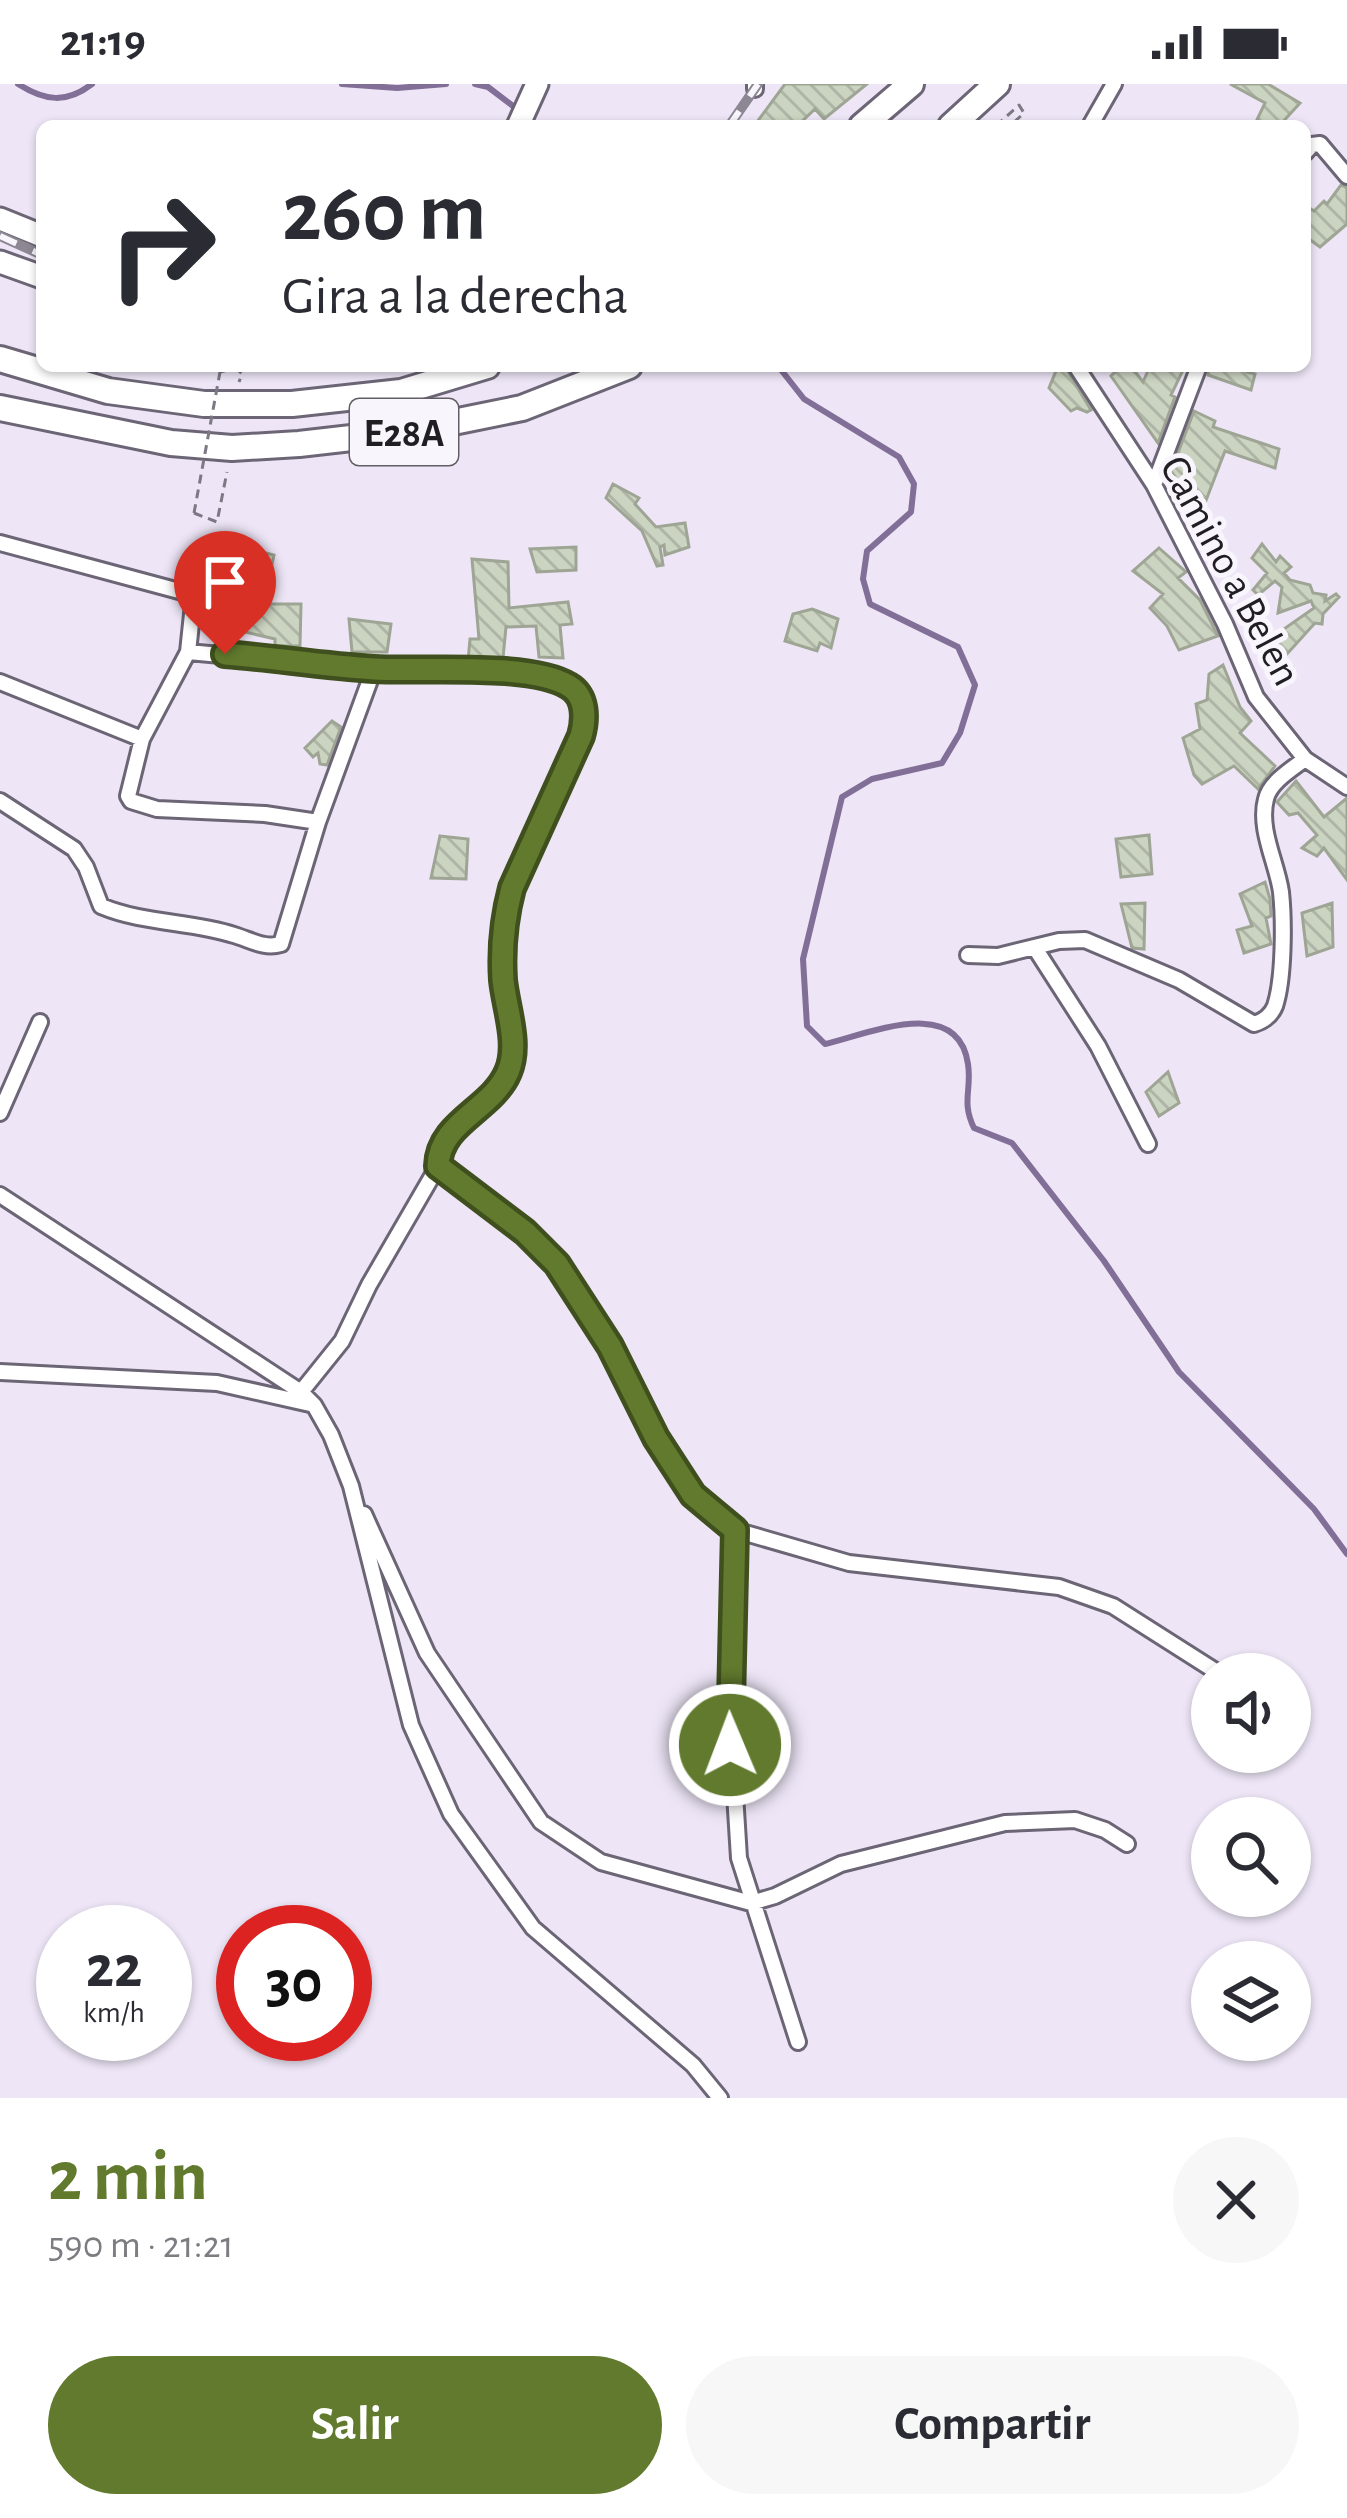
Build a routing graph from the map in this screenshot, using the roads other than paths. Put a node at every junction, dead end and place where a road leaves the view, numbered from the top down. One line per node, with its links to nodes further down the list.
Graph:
1 (910, 84): 4 (highway)
2 (998, 84): 5 (highway)
3 (1114, 84): 6 (street)
4 (869, 120)
5 (958, 120)
6 (1093, 120)
7 (1311, 146): 8 (street)
8 (1347, 176)
9 (0, 218): 10 (street)
10 (36, 233)
11 (0, 262): 12 (street)
12 (36, 275)
13 (0, 359): 14 (highway, E28A)
14 (36, 370)
15 (43, 372): 16 (highway, E28A)
16 (467, 372)
17 (612, 372): 20 (highway, E28A)
18 (1080, 372): 21 (street, Camino a Belen)
19 (1197, 372): 21 (street)
20 (0, 408)
21 (1154, 485): 27 (street, Camino a Belen)
22 (0, 543): 23 (street)
23 (188, 652): 24 (street); 26 (street)
24 (374, 669): 30 (street); 36 (street)
25 (0, 682): 26 (street)
26 (142, 739): 30 (street)
27 (1305, 759): 28 (street, Camino a Belen); 31 (street)
28 (1347, 787)
29 (0, 801): 30 (street)
30 (318, 822)
31 (1036, 948): 32 (street); 35 (street)
32 (968, 955)
33 (40, 1022): 34 (street)
34 (0, 1113)
35 (1148, 1144)
36 (438, 1166): 39 (street); 42 (street)
37 (0, 1196): 39 (street)
38 (0, 1372): 40 (street)
39 (301, 1392): 40 (street)
40 (314, 1405): 41 (street)
41 (351, 1486): 45 (street); 47 (street)
42 (735, 1530): 43 (street); 45 (street)
43 (1191, 1656)
44 (1126, 1844): 45 (street)
45 (751, 1903): 46 (street)
46 (798, 2042)
47 (720, 2098)

